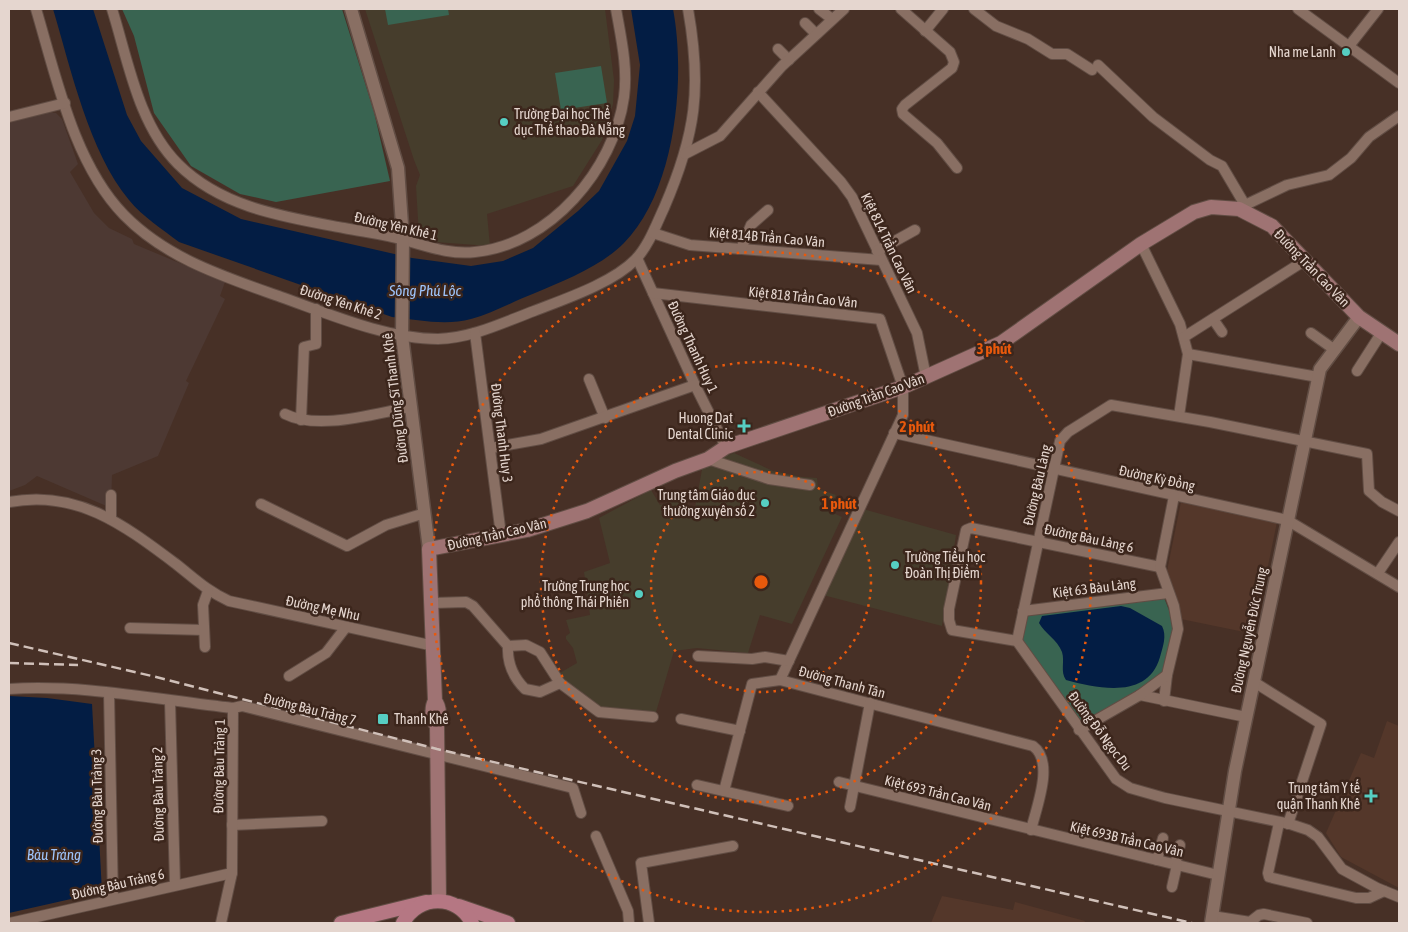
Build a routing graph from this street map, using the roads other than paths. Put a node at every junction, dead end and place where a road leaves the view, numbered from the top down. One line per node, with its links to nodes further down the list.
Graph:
1 (36, 9): 22 (street, Đường Yên Khê 2)
2 (112, 9): 31 (street, Đường Yên Khê 1)
3 (351, 9): 31 (street, Đường Dũng Sĩ Thanh Khê)
4 (616, 9): 31 (street, Đường Yên Khê 1)
5 (688, 9): 25 (street, Đường Yên Khê 2)
6 (819, 9): 13 (street)
7 (844, 9): 13 (street)
8 (901, 9): 15 (street)
9 (943, 9): 15 (street)
10 (974, 9): 27 (street)
11 (1298, 9): 17 (street)
12 (1378, 9): 17 (street)
13 (832, 19): 16 (street)
14 (805, 24): 16 (street)
15 (924, 31): 26 (street)
16 (816, 34): 19 (street)
17 (1349, 46): 20 (street)
18 (778, 49): 19 (street)
19 (789, 60): 21 (street)
20 (1399, 83)
21 (758, 92): 25 (street); 34 (street, Kiệt 814 Trần Cao Vân)
22 (65, 103): 24 (street); 38 (street, Đường Yên Khê 2)
23 (1399, 116): 27 (street)
24 (9, 117)
25 (685, 154): 30 (street, Đường Yên Khê 2)
26 (956, 168)
27 (1242, 207): 32 (main road, Đường Trần Cao Vân); 36 (main road, Đường Trần Cao Vân)
28 (768, 210): 33 (street)
29 (915, 230): 34 (street)
30 (653, 233): 33 (street, Kiệt 814B Trần Cao Vân); 35 (street, Đường Yên Khê 2)
31 (403, 240): 45 (street, Đường Dũng Sĩ Thanh Khê)
32 (1141, 244): 46 (street); 52 (main road, Đường Trần Cao Vân)
33 (741, 249): 34 (street, Kiệt 814B Trần Cao Vân)
34 (879, 256): 52 (street, Kiệt 814 Trần Cao Vân)
35 (637, 258): 37 (street, Đường Thanh Huy 1); 43 (street, Đường Yên Khê 2)
36 (1304, 261): 39 (main road, Đường Trần Cao Vân); 40 (street)
37 (653, 294): 54 (street, Đường Thanh Huy 1); 55 (street, Kiệt 818 Trần Cao Vân)
38 (316, 309): 45 (street, Đường Yên Khê 2); 60 (street)
39 (1359, 317): 42 (main road, Đường Trần Cao Vân); 48 (street, Đường Nguyễn Đức Trung)
40 (1213, 319): 41 (street); 46 (street)
41 (1222, 332)
42 (1382, 332): 47 (main road, Đường Trần Cao Vân); 50 (street)
43 (475, 333): 45 (street, Đường Yên Khê 2); 64 (street, Đường Thanh Huy 3)
44 (1311, 333): 48 (street)
45 (402, 336): 56 (street, Đường Dũng Sĩ Thanh Khê)
46 (1184, 338): 49 (street)
47 (1399, 344)
48 (1335, 350): 51 (street, Đường Nguyễn Đức Trung)
49 (1188, 354): 51 (street); 58 (street)
50 (1357, 371)
51 (1318, 377): 62 (street, Đường Nguyễn Đức Trung)
52 (926, 378): 55 (main road, Đường Trần Cao Vân)
53 (589, 379): 59 (street)
54 (695, 385): 59 (street); 63 (street, Đường Thanh Huy 1)
55 (903, 387): 61 (street, Đường Thanh Tân); 63 (main road, Đường Trần Cao Vân)
56 (411, 407): 60 (street); 73 (street, Đường Dũng Sĩ Thanh Khê)
57 (285, 414): 60 (street)
58 (1180, 416): 62 (street, Đường Bàu Làng); 66 (street, Đường Bàu Làng)
59 (605, 418): 64 (street)
60 (301, 420)
61 (894, 433): 66 (street, Đường Kỳ Đồng); 95 (street, Đường Thanh Tân)
62 (1304, 442): 72 (street, Đường Bàu Làng); 75 (street, Đường Nguyễn Đức Trung)
63 (726, 447): 65 (main road, Đường Trần Cao Vân)
64 (490, 448): 76 (street, Đường Thanh Huy 3)
65 (708, 459): 67 (street); 76 (main road, Đường Trần Cao Vân)
66 (1053, 470): 69 (street, Đường Kỳ Đồng); 77 (street, Đường Bàu Làng)
67 (810, 485)
68 (111, 495): 74 (street)
69 (1174, 496): 75 (street, Đường Kỳ Đồng); 80 (street)
70 (9, 502): 74 (street, Đường Mẹ Nhu)
71 (261, 504): 73 (street)
72 (1399, 511)
73 (425, 514): 79 (street, Đường Dũng Sĩ Thanh Khê)
74 (111, 519): 83 (street, Đường Mẹ Nhu)
75 (1288, 520): 81 (street, Đường Kỳ Đồng); 99 (street, Đường Nguyễn Đức Trung)
76 (501, 535): 79 (main road, Đường Trần Cao Vân)
77 (1038, 542): 80 (street, Đường Bàu Làng 6); 86 (street, Đường Bàu Làng); 90 (street, Đường Bàu Làng 6)
78 (1399, 542): 81 (street)
79 (429, 549): 85 (main road, Đường Trần Cao Vân)
80 (1160, 567): 84 (street)
81 (1378, 573): 82 (street, Đường Kỳ Đồng)
82 (1399, 587)
83 (208, 591): 87 (street, Đường Mẹ Nhu); 89 (street)
84 (1168, 593): 86 (street, Kiệt 63 Bàu Làng); 96 (street)
85 (432, 603): 91 (main road, Đường Trần Cao Vân); 92 (street)
86 (1023, 611): 90 (street, Đường Bàu Làng)
87 (346, 627): 91 (street, Đường Mẹ Nhu); 97 (street)
88 (130, 628): 89 (street)
89 (204, 630): 93 (street)
90 (1017, 641): 111 (street, Đường Đỗ Ngọc Du)
91 (434, 646): 113 (main road, Đường Trần Cao Vân)
92 (508, 646): 100 (street); 100 (street)
93 (205, 647)
94 (698, 656): 95 (street)
95 (788, 661): 98 (street, Đường Thanh Tân)
96 (1168, 675): 103 (street); 104 (street)
97 (289, 676)
98 (780, 680): 106 (street, Đường Thanh Tân); 112 (street)
99 (1254, 682): 109 (street, Đường Nguyễn Đức Trung); 123 (street)
100 (560, 683): 108 (street)
101 (9, 689): 102 (street, Đường Bàu Trảng 7)
102 (109, 693): 105 (street, Đường Bàu Trảng 7); 138 (street, Đường Bàu Trảng 3)
103 (1140, 695): 104 (street); 111 (street)
104 (1164, 701): 109 (street)
105 (170, 702): 107 (street, Đường Bàu Trảng 7); 134 (street, Đường Bàu Trảng 2)
106 (870, 703): 116 (street); 125 (street, Đường Thanh Tân)
107 (233, 708): 113 (street, Đường Bàu Trảng 7); 124 (street, Đường Bàu Trảng 1)
108 (653, 717)
109 (1246, 717): 120 (street, Đường Nguyễn Đức Trung)
110 (681, 718): 112 (street)
111 (1079, 730): 120 (street, Đường Đỗ Ngọc Du)
112 (740, 731): 117 (street)
113 (437, 754): 121 (street, Đường Bàu Trảng 7); 139 (main road)
114 (839, 782): 116 (street, Kiệt 693 Trần Cao Vân)
115 (697, 785): 117 (street)
116 (854, 786): 119 (street); 125 (street, Kiệt 693 Trần Cao Vân)
117 (724, 791): 118 (street)
118 (788, 806)
119 (850, 807)
120 (1228, 812): 123 (street, Đường Đỗ Ngọc Du); 133 (street, Đường Nguyễn Đức Trung)
121 (581, 813)
122 (322, 822): 124 (street, Đường Bàu Trảng 1)
123 (1284, 823): 136 (street, Đường Đỗ Ngọc Du); 136 (street)
124 (232, 825): 132 (street, Đường Bàu Trảng 1)
125 (1031, 830): 130 (street, Kiệt 693B Trần Cao Vân)
126 (596, 836): 148 (street)
127 (1164, 838): 130 (street)
128 (1180, 845): 131 (street)
129 (733, 846): 149 (street)
130 (1157, 860): 131 (street, Kiệt 693B Trần Cao Vân)
131 (1176, 865): 133 (street, Kiệt 693B Trần Cao Vân); 135 (street)
132 (232, 873): 134 (street, Đường Bàu Trảng 6); 143 (street, Đường Bàu Trảng 1)
133 (1218, 875): 140 (street, Đường Nguyễn Đức Trung)
134 (174, 885): 138 (street, Đường Bàu Trảng 6)
135 (1172, 887)
136 (1384, 891): 137 (street, Đường Đỗ Ngọc Du)
137 (1399, 897)
138 (113, 899): 142 (street, Đường Bàu Trảng 6)
139 (438, 902): 144 (main road); 145 (main road); 146 (main road); 147 (main road)
140 (1211, 919): 141 (street)
141 (1257, 922): 150 (street)
142 (10, 923)
143 (221, 923)
144 (340, 923)
145 (404, 923)
146 (472, 923)
147 (508, 923)
148 (629, 923)
149 (649, 923)
150 (1307, 923)

